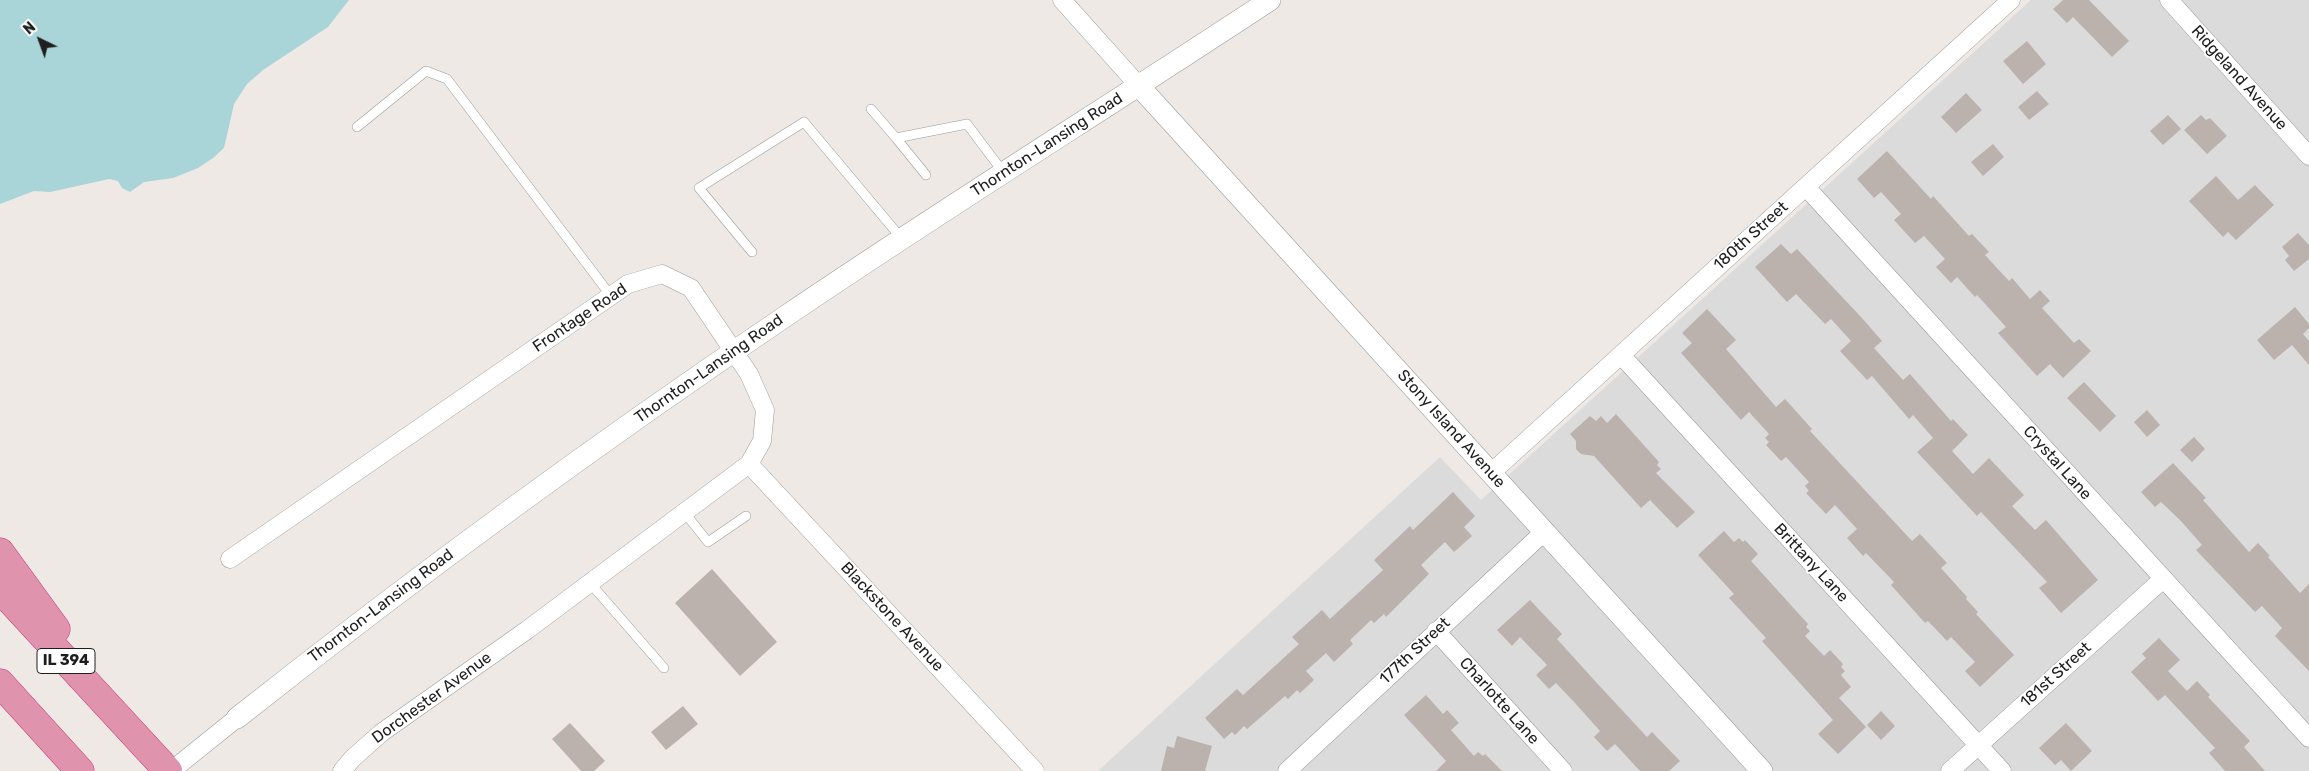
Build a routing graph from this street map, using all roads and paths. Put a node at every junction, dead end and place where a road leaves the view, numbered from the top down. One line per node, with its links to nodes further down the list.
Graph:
1 (1062, 0): 5 (street)
2 (1270, 0): 5 (street, Thornton-Lansing Road)
3 (2011, 0): 12 (street, 180th Street)
4 (2169, 0): 9 (street, Ridgeland Avenue)
5 (1139, 86): 10 (street, Thornton-Lansing Road); 19 (street, Stony Island Avenue)
6 (871, 108): 8 (lane)
7 (357, 127): 15 (lane)
8 (896, 138): 10 (lane); 11 (lane)
9 (2309, 156)
10 (1003, 173): 13 (street, Thornton-Lansing Road)
11 (926, 175)
12 (1806, 187): 17 (street, 180th Street); 25 (street, Crystal Lane)
13 (902, 239): 14 (lane); 16 (street, Thornton-Lansing Road)
14 (752, 252)
15 (611, 296): 16 (street, Frontage Road); 24 (street, Frontage Road)
16 (733, 351): 18 (street, Frontage Road); 32 (street, Thornton-Lansing Road)
17 (1620, 355): 19 (street, 180th Street); 35 (street, Brittany Lane)
18 (749, 464): 20 (street, Frontage Road); 39 (street, Blackstone Avenue)
19 (1490, 472): 22 (street, Stony Island Avenue)
20 (684, 512): 21 (lane); 26 (street, Frontage Road)
21 (746, 516)
22 (1544, 532): 29 (street, 177th Street); 42 (street, Stony Island Avenue)
23 (0, 552): 33 (highway)
24 (230, 559)
25 (2162, 579): 34 (street, Crystal Lane); 35 (street, 181st Street)
26 (590, 583): 28 (street, Frontage Road); 30 (lane)
27 (0, 589): 33 (highway, IL 394)
28 (527, 630): 38 (street, Dorchester Avenue)
29 (1436, 631): 40 (street, 177th Street); 41 (street, Charlotte Lane)
30 (664, 668)
31 (0, 683): 36 (highway)
32 (237, 718): 37 (street, Thornton-Lansing Road)
33 (133, 732): 37 (highway, IL 394)
34 (2309, 738)
35 (1978, 744): 43 (street, 181st Street); 44 (street, Brittany Lane)
36 (80, 771)
37 (170, 771)
38 (342, 771)
39 (1036, 771)
40 (1287, 771)
41 (1563, 771)
42 (1762, 771)
43 (1950, 771)
44 (2002, 771)

